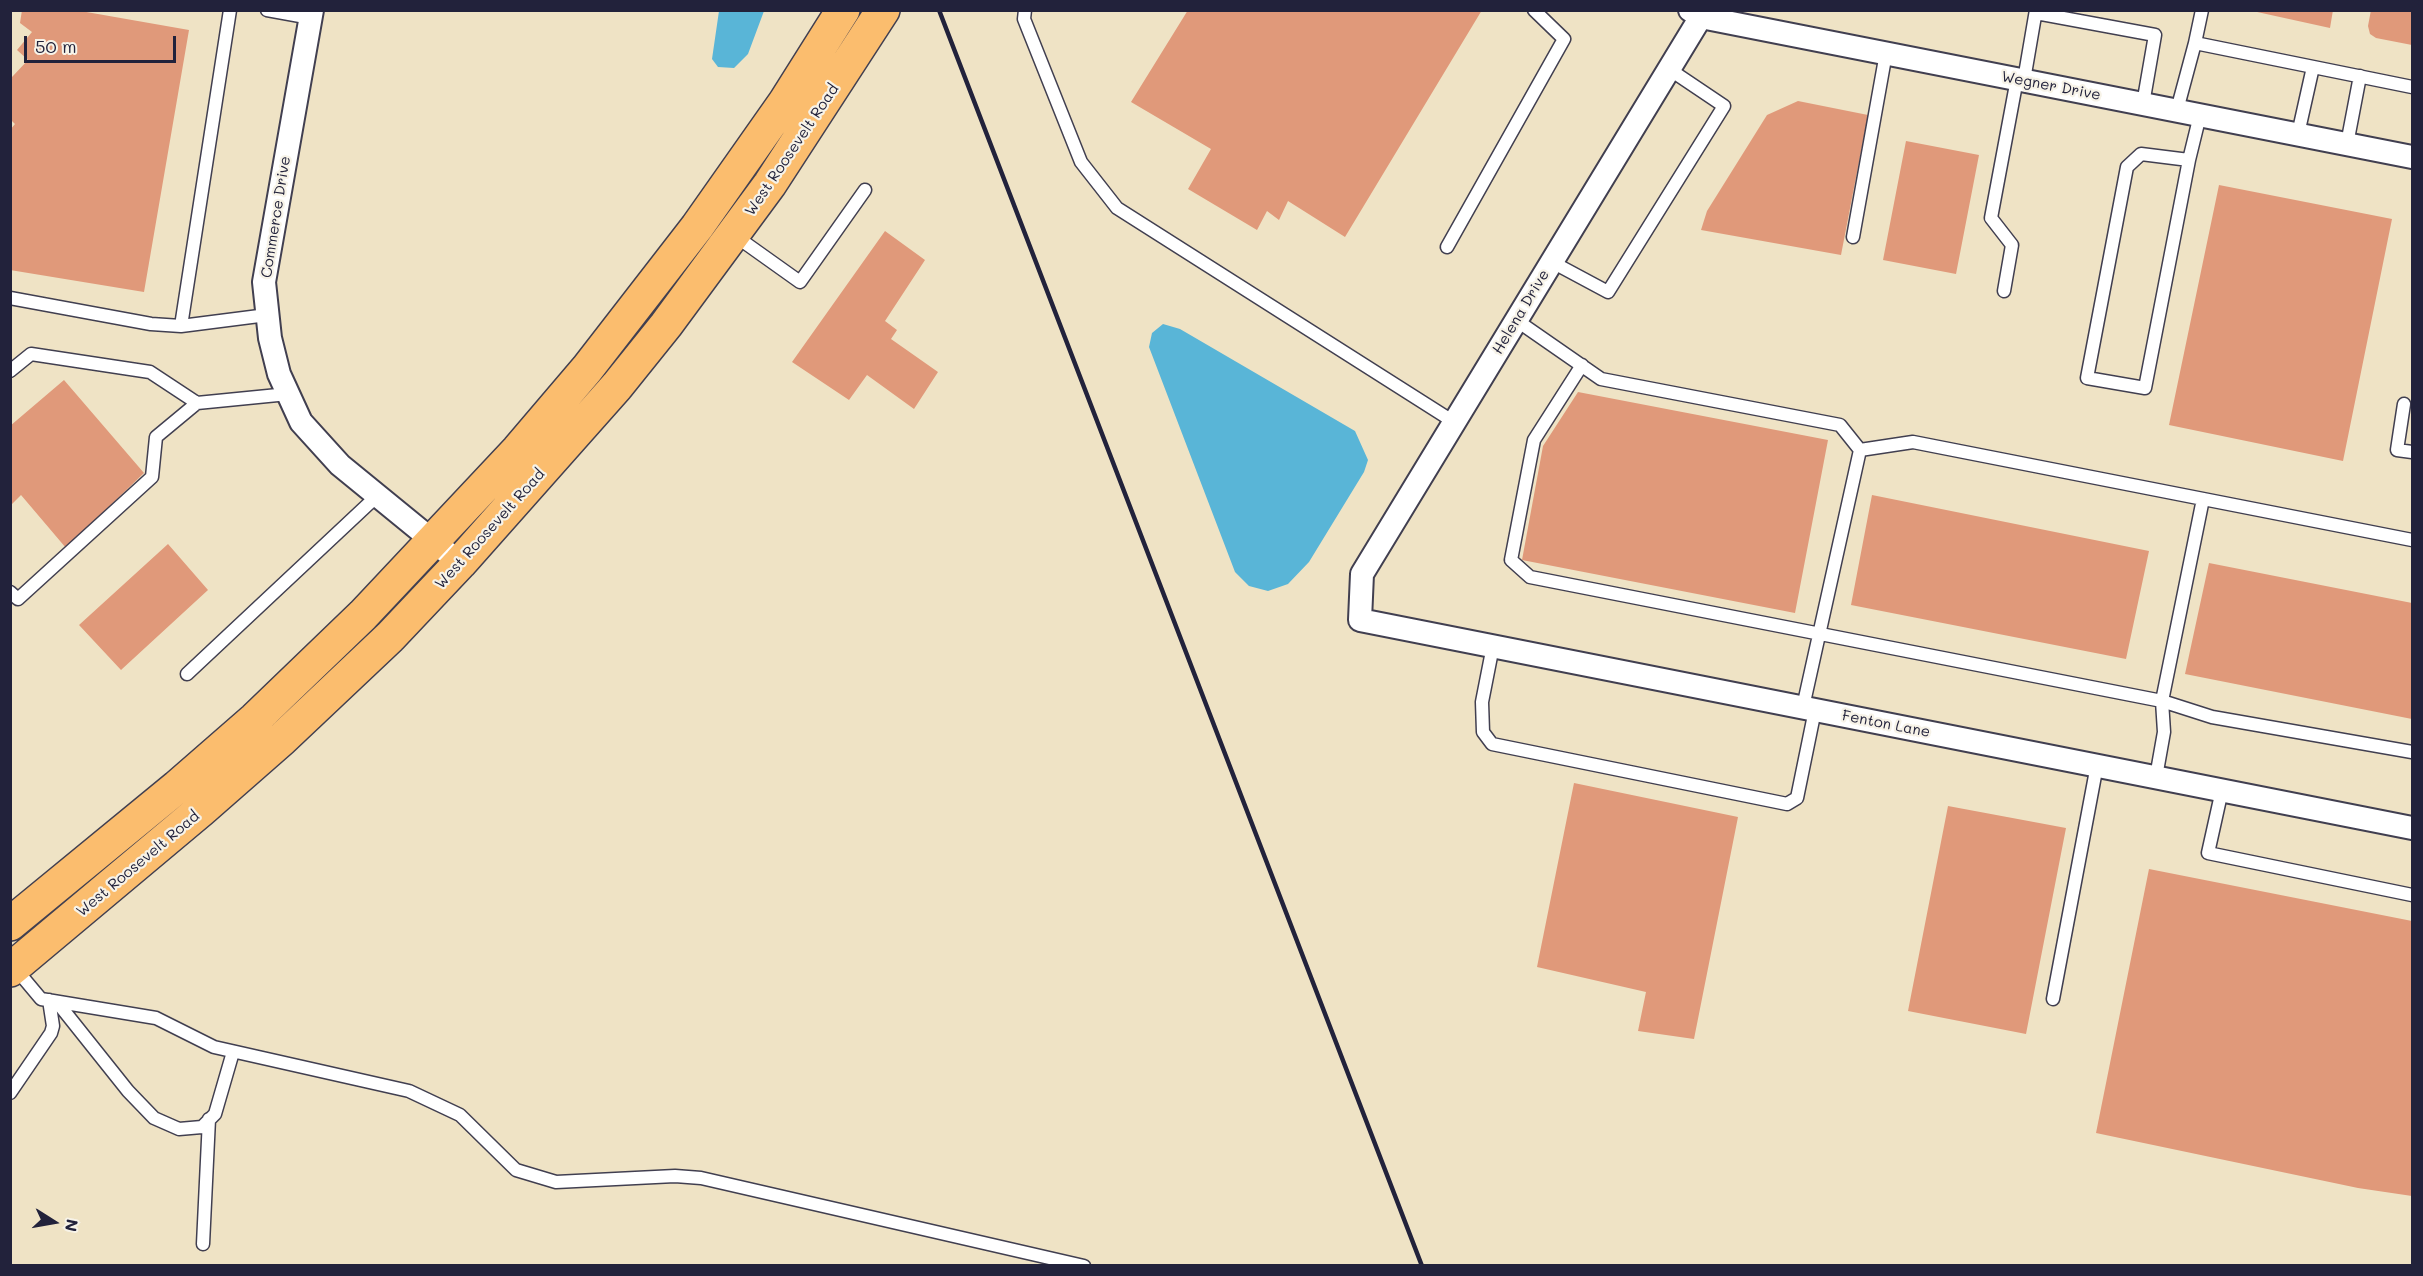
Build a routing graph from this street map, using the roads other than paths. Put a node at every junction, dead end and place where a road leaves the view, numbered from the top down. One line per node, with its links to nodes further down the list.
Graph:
1 (230, 10): 34 (lane)
2 (267, 10): 10 (lane)
3 (843, 10): 46 (main road)
4 (883, 10): 26 (main road, West Roosevelt Road)
5 (1025, 10): 40 (lane)
6 (1534, 10): 28 (lane)
7 (2202, 10): 11 (lane)
8 (2036, 12): 16 (lane); 18 (lane)
9 (1698, 13): 12 (street, Wegner Drive); 14 (street, Helena Drive)
10 (311, 14): 32 (street, Commerce Drive)
11 (2195, 43): 13 (lane); 19 (lane)
12 (1886, 53): 16 (street, Wegner Drive); 27 (lane)
13 (2313, 67): 15 (lane); 21 (lane)
14 (1669, 69): 29 (street, Helena Drive); 29 (lane)
15 (2360, 76): 17 (lane); 22 (lane)
16 (2021, 80): 18 (street, Wegner Drive); 30 (lane)
17 (2412, 87)
18 (2143, 104): 19 (street, Wegner Drive)
19 (2177, 110): 20 (street, Wegner Drive)
20 (2200, 115): 21 (street, Wegner Drive); 24 (lane)
21 (2298, 134): 22 (street, Wegner Drive)
22 (2347, 144): 23 (street, Wegner Drive)
23 (2412, 157)
24 (2189, 160): 24 (lane)
25 (865, 190): 26 (lane)
26 (734, 236): 47 (main road, West Roosevelt Road)
27 (1853, 237)
28 (1447, 247)
29 (1552, 262): 33 (street, Helena Drive)
30 (2004, 291)
31 (10, 298): 34 (lane)
32 (267, 315): 34 (lane); 37 (street, Commerce Drive)
33 (1516, 320): 35 (lane); 40 (street, Helena Drive)
34 (182, 326)
35 (1582, 365): 41 (lane); 50 (lane)
36 (10, 371): 38 (lane)
37 (288, 394): 38 (lane); 43 (street, Commerce Drive)
38 (197, 403): 48 (lane)
39 (2404, 404): 42 (lane)
40 (1454, 422): 49 (street, Helena Drive)
41 (1860, 450): 44 (lane); 50 (lane)
42 (2412, 452)
43 (378, 495): 46 (street, Commerce Drive); 52 (lane)
44 (2203, 499): 45 (lane); 53 (lane)
45 (2412, 540)
46 (434, 541): 47 (street, Commerce Drive); 61 (main road)
47 (460, 563): 62 (main road, West Roosevelt Road)
48 (10, 592)
49 (1360, 620): 51 (street, Fenton Lane)
50 (1820, 634): 53 (lane); 54 (lane)
51 (1493, 646): 54 (street, Fenton Lane); 54 (lane)
52 (188, 674)
53 (2162, 701): 55 (lane); 57 (lane)
54 (1809, 708): 56 (street, Fenton Lane)
55 (2412, 752)
56 (2097, 765): 57 (street, Fenton Lane); 63 (lane)
57 (2156, 777): 58 (street, Fenton Lane)
58 (2222, 790): 59 (street, Fenton Lane); 60 (lane)
59 (2412, 828)
60 (2412, 895)
61 (10, 924)
62 (12, 968): 64 (lane)
63 (2053, 999)
64 (53, 1001): 65 (lane); 66 (lane); 67 (lane)
65 (233, 1052): 67 (lane); 69 (lane)
66 (10, 1093)
67 (209, 1119): 68 (lane)
68 (203, 1244)
69 (1084, 1266)

